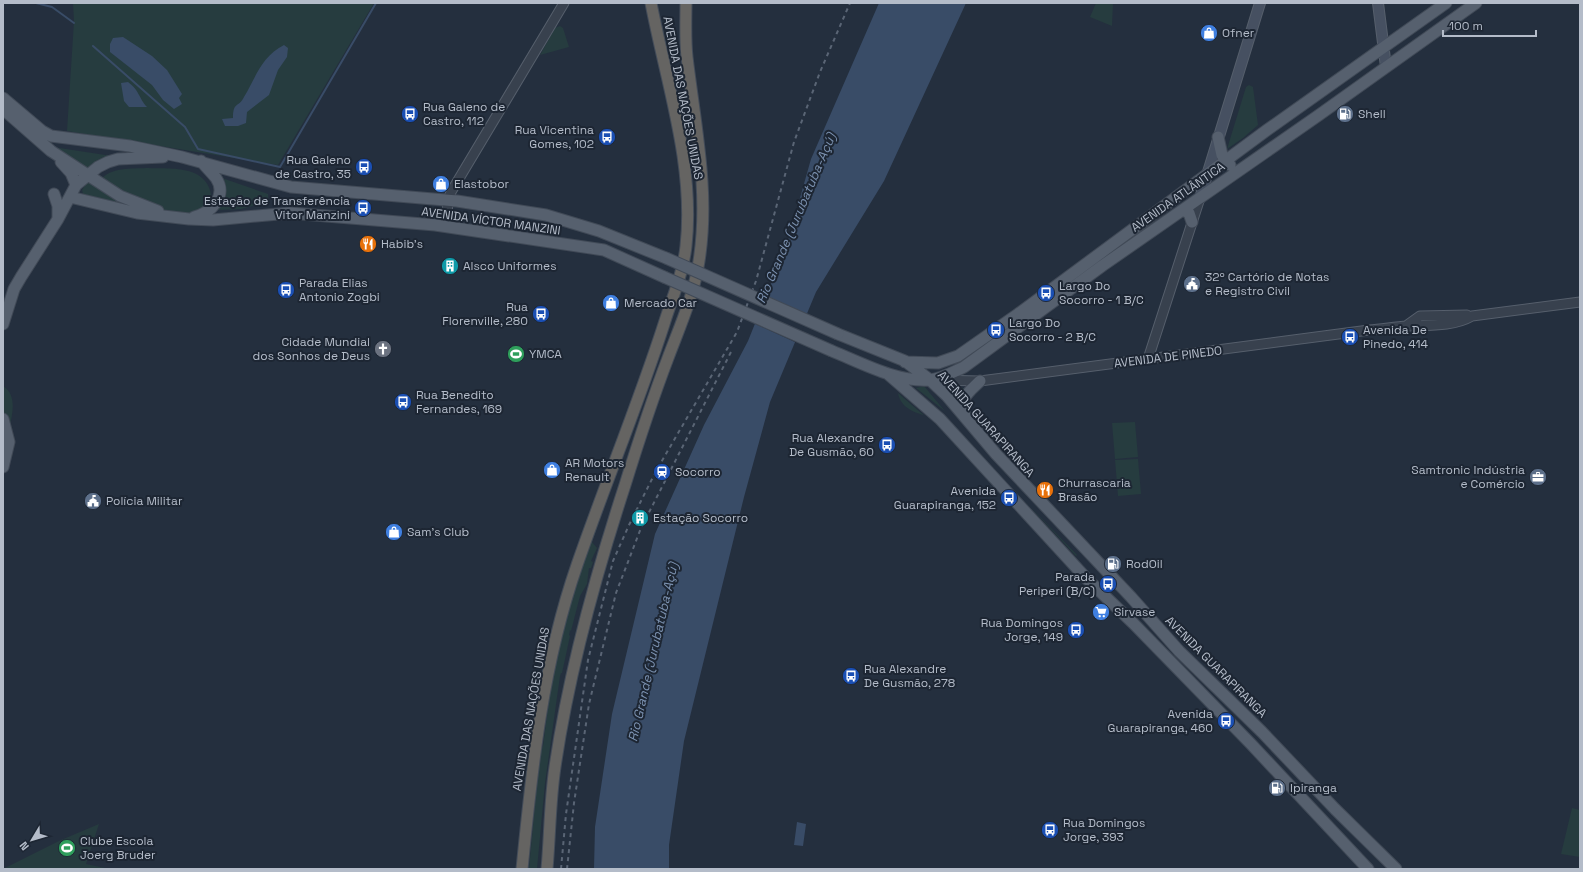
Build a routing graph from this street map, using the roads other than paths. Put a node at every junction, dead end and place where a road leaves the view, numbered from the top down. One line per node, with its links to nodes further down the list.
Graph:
1 (564, 3): 24 (street)
2 (651, 3): 43 (highway, AVENIDA DAS NAÇÕES UNIDAS)
3 (686, 3): 44 (highway, AVENIDA DAS NAÇÕES UNIDAS)
4 (1260, 3): 12 (main road)
5 (1378, 3): 8 (main road)
6 (1446, 3): 8 (main road, AVENIDA ATLÂNTICA)
7 (1476, 3): 9 (main road, AVENIDA ATLÂNTICA)
8 (1385, 47): 9 (main road); 16 (main road, AVENIDA ATLÂNTICA)
9 (1386, 67): 17 (main road, AVENIDA ATLÂNTICA)
10 (3, 98): 14 (main road)
11 (3, 109): 13 (main road)
12 (1218, 137): 16 (main road); 18 (main road)
13 (51, 152): 19 (main road); 20 (main road)
14 (182, 157): 15 (main road, AVENIDA VÍCTOR MANZINI); 19 (main road)
15 (201, 161): 24 (main road, AVENIDA VÍCTOR MANZINI); 27 (main road)
16 (1225, 161): 17 (main road); 18 (main road, AVENIDA ATLÂNTICA)
17 (1242, 168): 23 (main road, AVENIDA ATLÂNTICA)
18 (1207, 174): 23 (main road); 36 (main road, AVENIDA ATLÂNTICA)
19 (88, 175): 20 (main road); 27 (main road)
20 (76, 185): 22 (main road)
21 (54, 194): 28 (main road)
22 (70, 197): 26 (main road, AVENIDA VÍCTOR MANZINI); 28 (main road)
23 (1200, 198): 25 (main road, AVENIDA ATLÂNTICA); 29 (street)
24 (448, 200): 30 (street); 36 (main road, AVENIDA VÍCTOR MANZINI, bridge)
25 (1182, 210): 29 (main road); 38 (main road, AVENIDA ATLÂNTICA)
26 (136, 213): 27 (main road, AVENIDA VÍCTOR MANZINI); 28 (main road)
27 (188, 218): 30 (main road, AVENIDA VÍCTOR MANZINI)
28 (58, 219): 33 (main road)
29 (1192, 222): 35 (street)
30 (458, 229): 37 (main road, AVENIDA VÍCTOR MANZINI, bridge)
31 (1580, 302): 32 (street, AVENIDA DE PINEDO)
32 (1472, 316): 34 (street, AVENIDA DE PINEDO); 34 (street, AVENIDA DE PINEDO)
33 (3, 324)
34 (1406, 326): 35 (street, AVENIDA DE PINEDO)
35 (1148, 358): 39 (street, AVENIDA DE PINEDO)
36 (905, 362): 38 (main road, AVENIDA GUARAPIRANGA)
37 (886, 372): 38 (main road, AVENIDA ATLÂNTICA); 45 (main road)
38 (930, 380): 39 (street, AVENIDA DE PINEDO); 41 (main road, AVENIDA GUARAPIRANGA)
39 (980, 381): 41 (main road)
40 (3, 419): 42 (main road)
41 (967, 419): 46 (main road, AVENIDA GUARAPIRANGA)
42 (3, 467)
43 (522, 869)
44 (547, 869)
45 (1368, 869)
46 (1396, 869)

